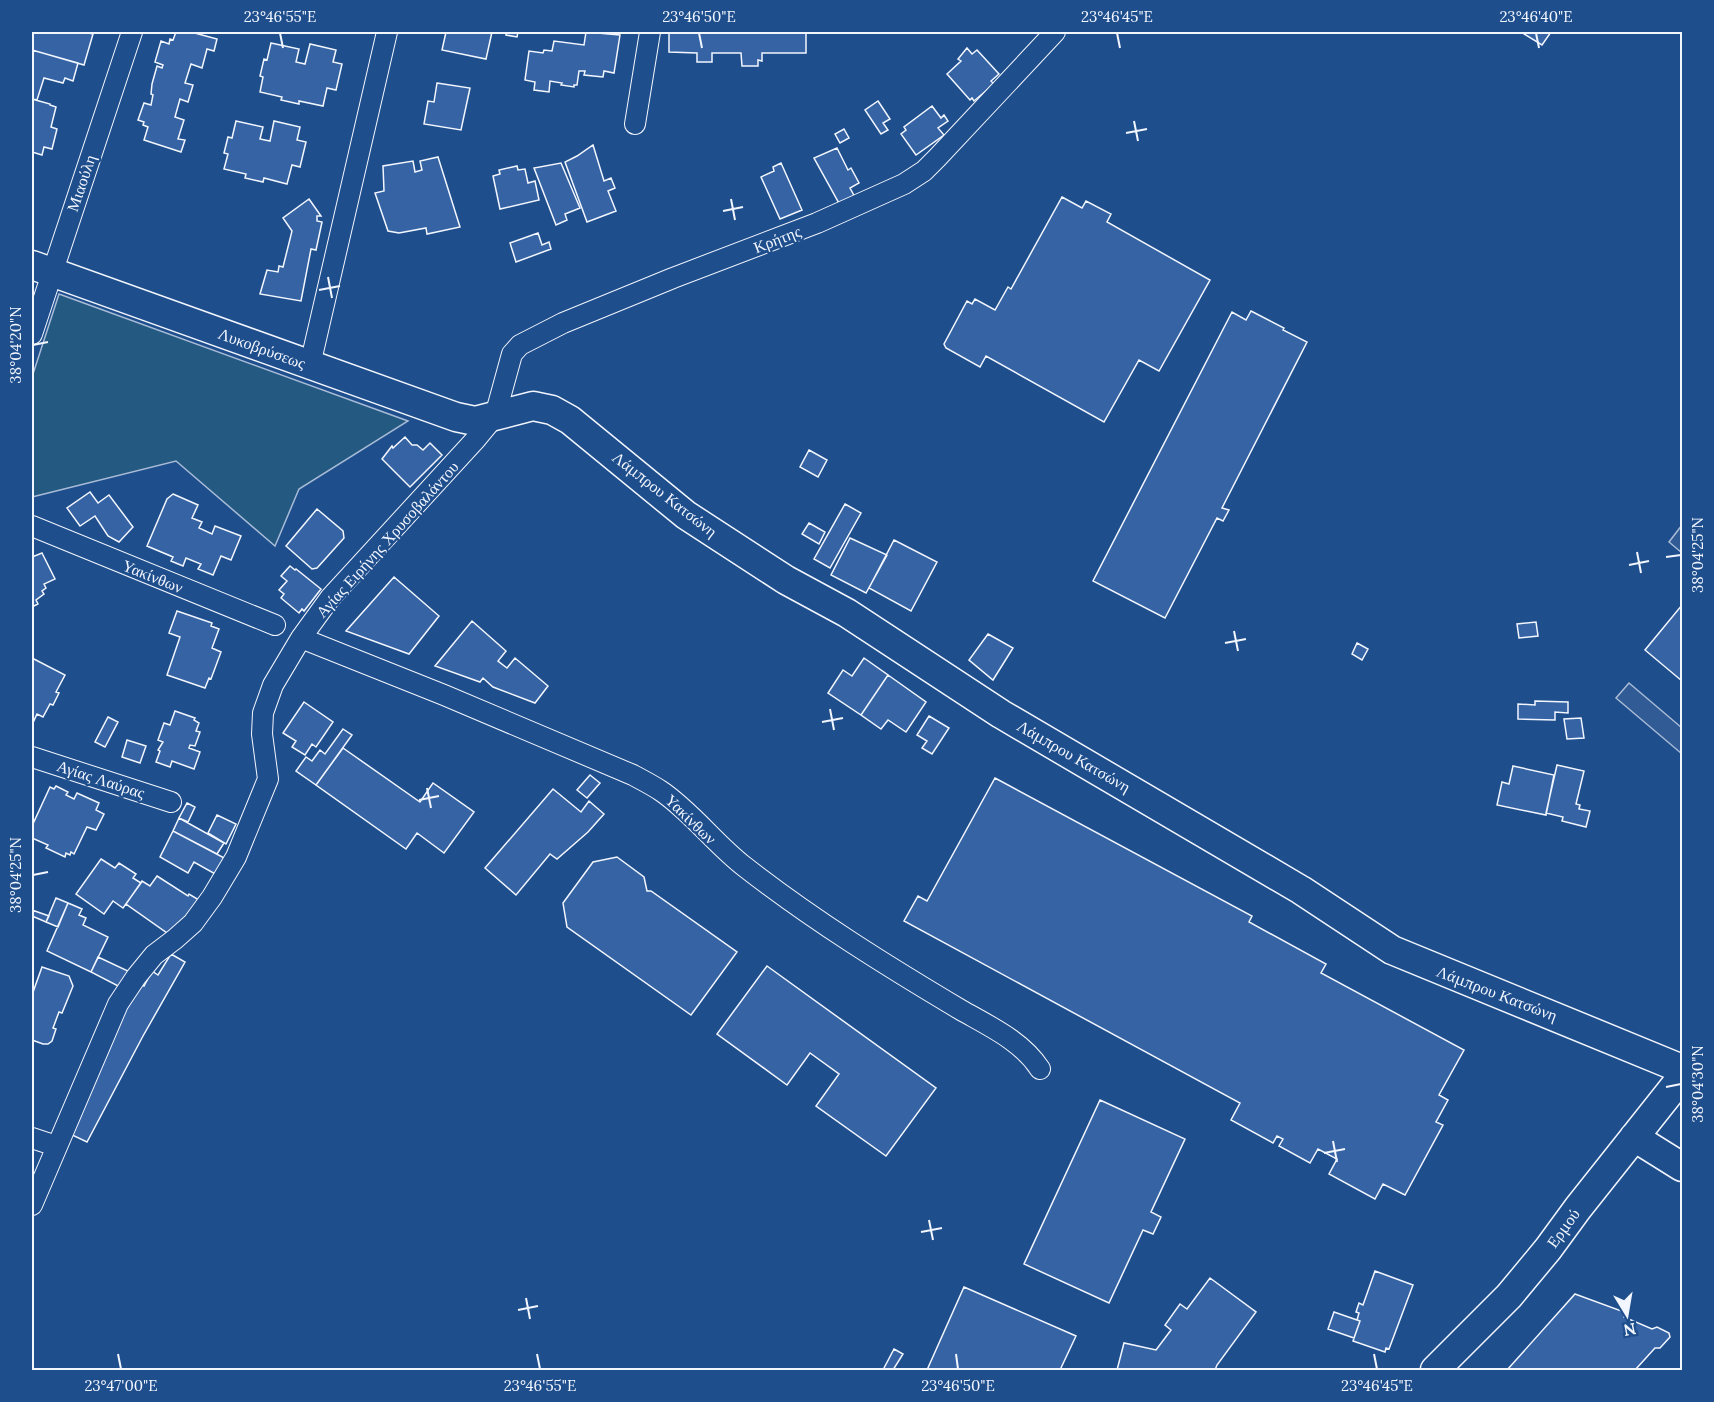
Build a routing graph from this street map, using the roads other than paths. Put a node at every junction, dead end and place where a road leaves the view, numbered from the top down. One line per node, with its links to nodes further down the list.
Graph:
1 (132, 32): 6 (street, Μιαούλη)
2 (387, 32): 8 (street)
3 (650, 32): 5 (street)
4 (1055, 32): 9 (street, Κρήτης)
5 (636, 124)
6 (41, 268): 7 (street, Μιαούλη); 8 (street, Λυκοβρύσεως)
7 (32, 334)
8 (309, 365): 9 (street, Λυκοβρύσεως)
9 (495, 416): 12 (street, Αγίας Ειρήνης Χρυσοβαλάντου); 16 (street, Λάμπρου Κατσώνη)
10 (32, 526): 11 (street, Υακίνθων)
11 (274, 625)
12 (301, 638): 15 (street, Υακίνθων); 20 (street, Αγίας Ειρήνης Χρυσοβαλάντου)
13 (32, 757): 14 (street, Αγίας Λαύρας)
14 (171, 802)
15 (1040, 1069)
16 (1683, 1069)
17 (1683, 1077): 18 (street, Ερμού)
18 (1634, 1137): 21 (street); 23 (street, Ερμού)
19 (32, 1138): 20 (street)
20 (56, 1146): 22 (street, Αγίας Ειρήνης Χρυσοβαλάντου)
21 (1683, 1167)
22 (32, 1205)
23 (1435, 1371)

